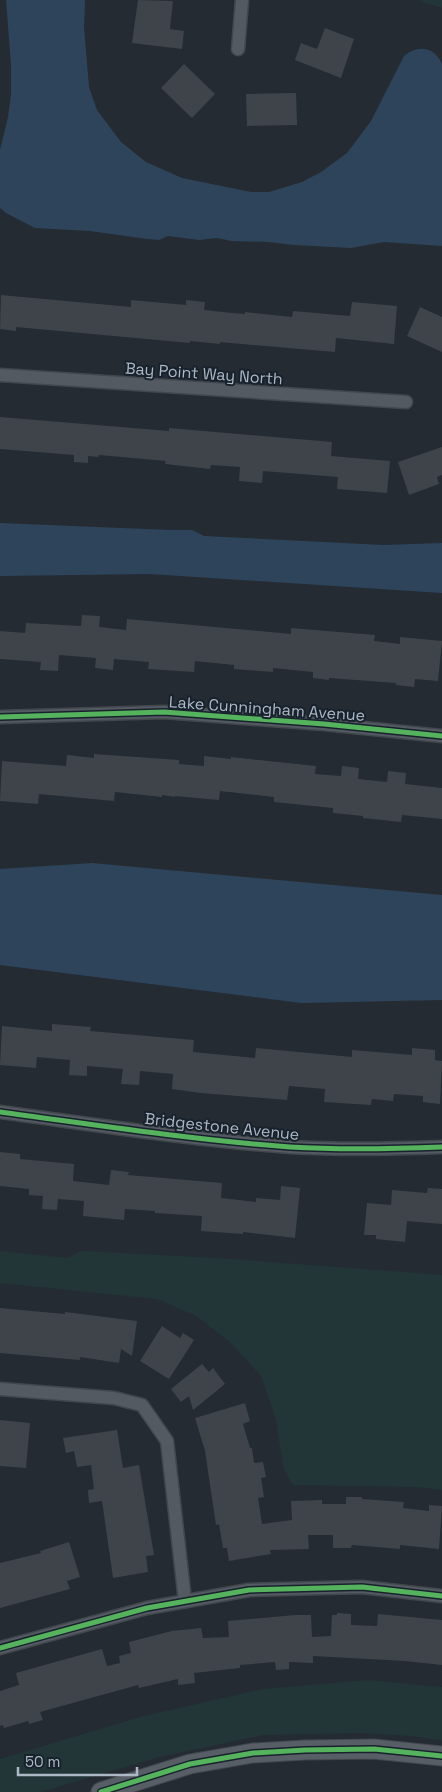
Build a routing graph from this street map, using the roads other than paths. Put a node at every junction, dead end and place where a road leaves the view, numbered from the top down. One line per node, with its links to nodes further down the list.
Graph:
1 (242, 0): 2 (street)
2 (238, 49)
3 (0, 375): 4 (street, Bay Point Way North)
4 (406, 402)
5 (0, 717): 6 (street, Lake Cunningham Avenue)
6 (442, 736)
7 (0, 1112): 8 (street, Bridgestone Avenue)
8 (442, 1147)
9 (0, 1389): 11 (street)
10 (442, 1596): 11 (street)
11 (185, 1601): 12 (street)
12 (0, 1648)
13 (442, 1756): 14 (main road)
14 (101, 1792)

